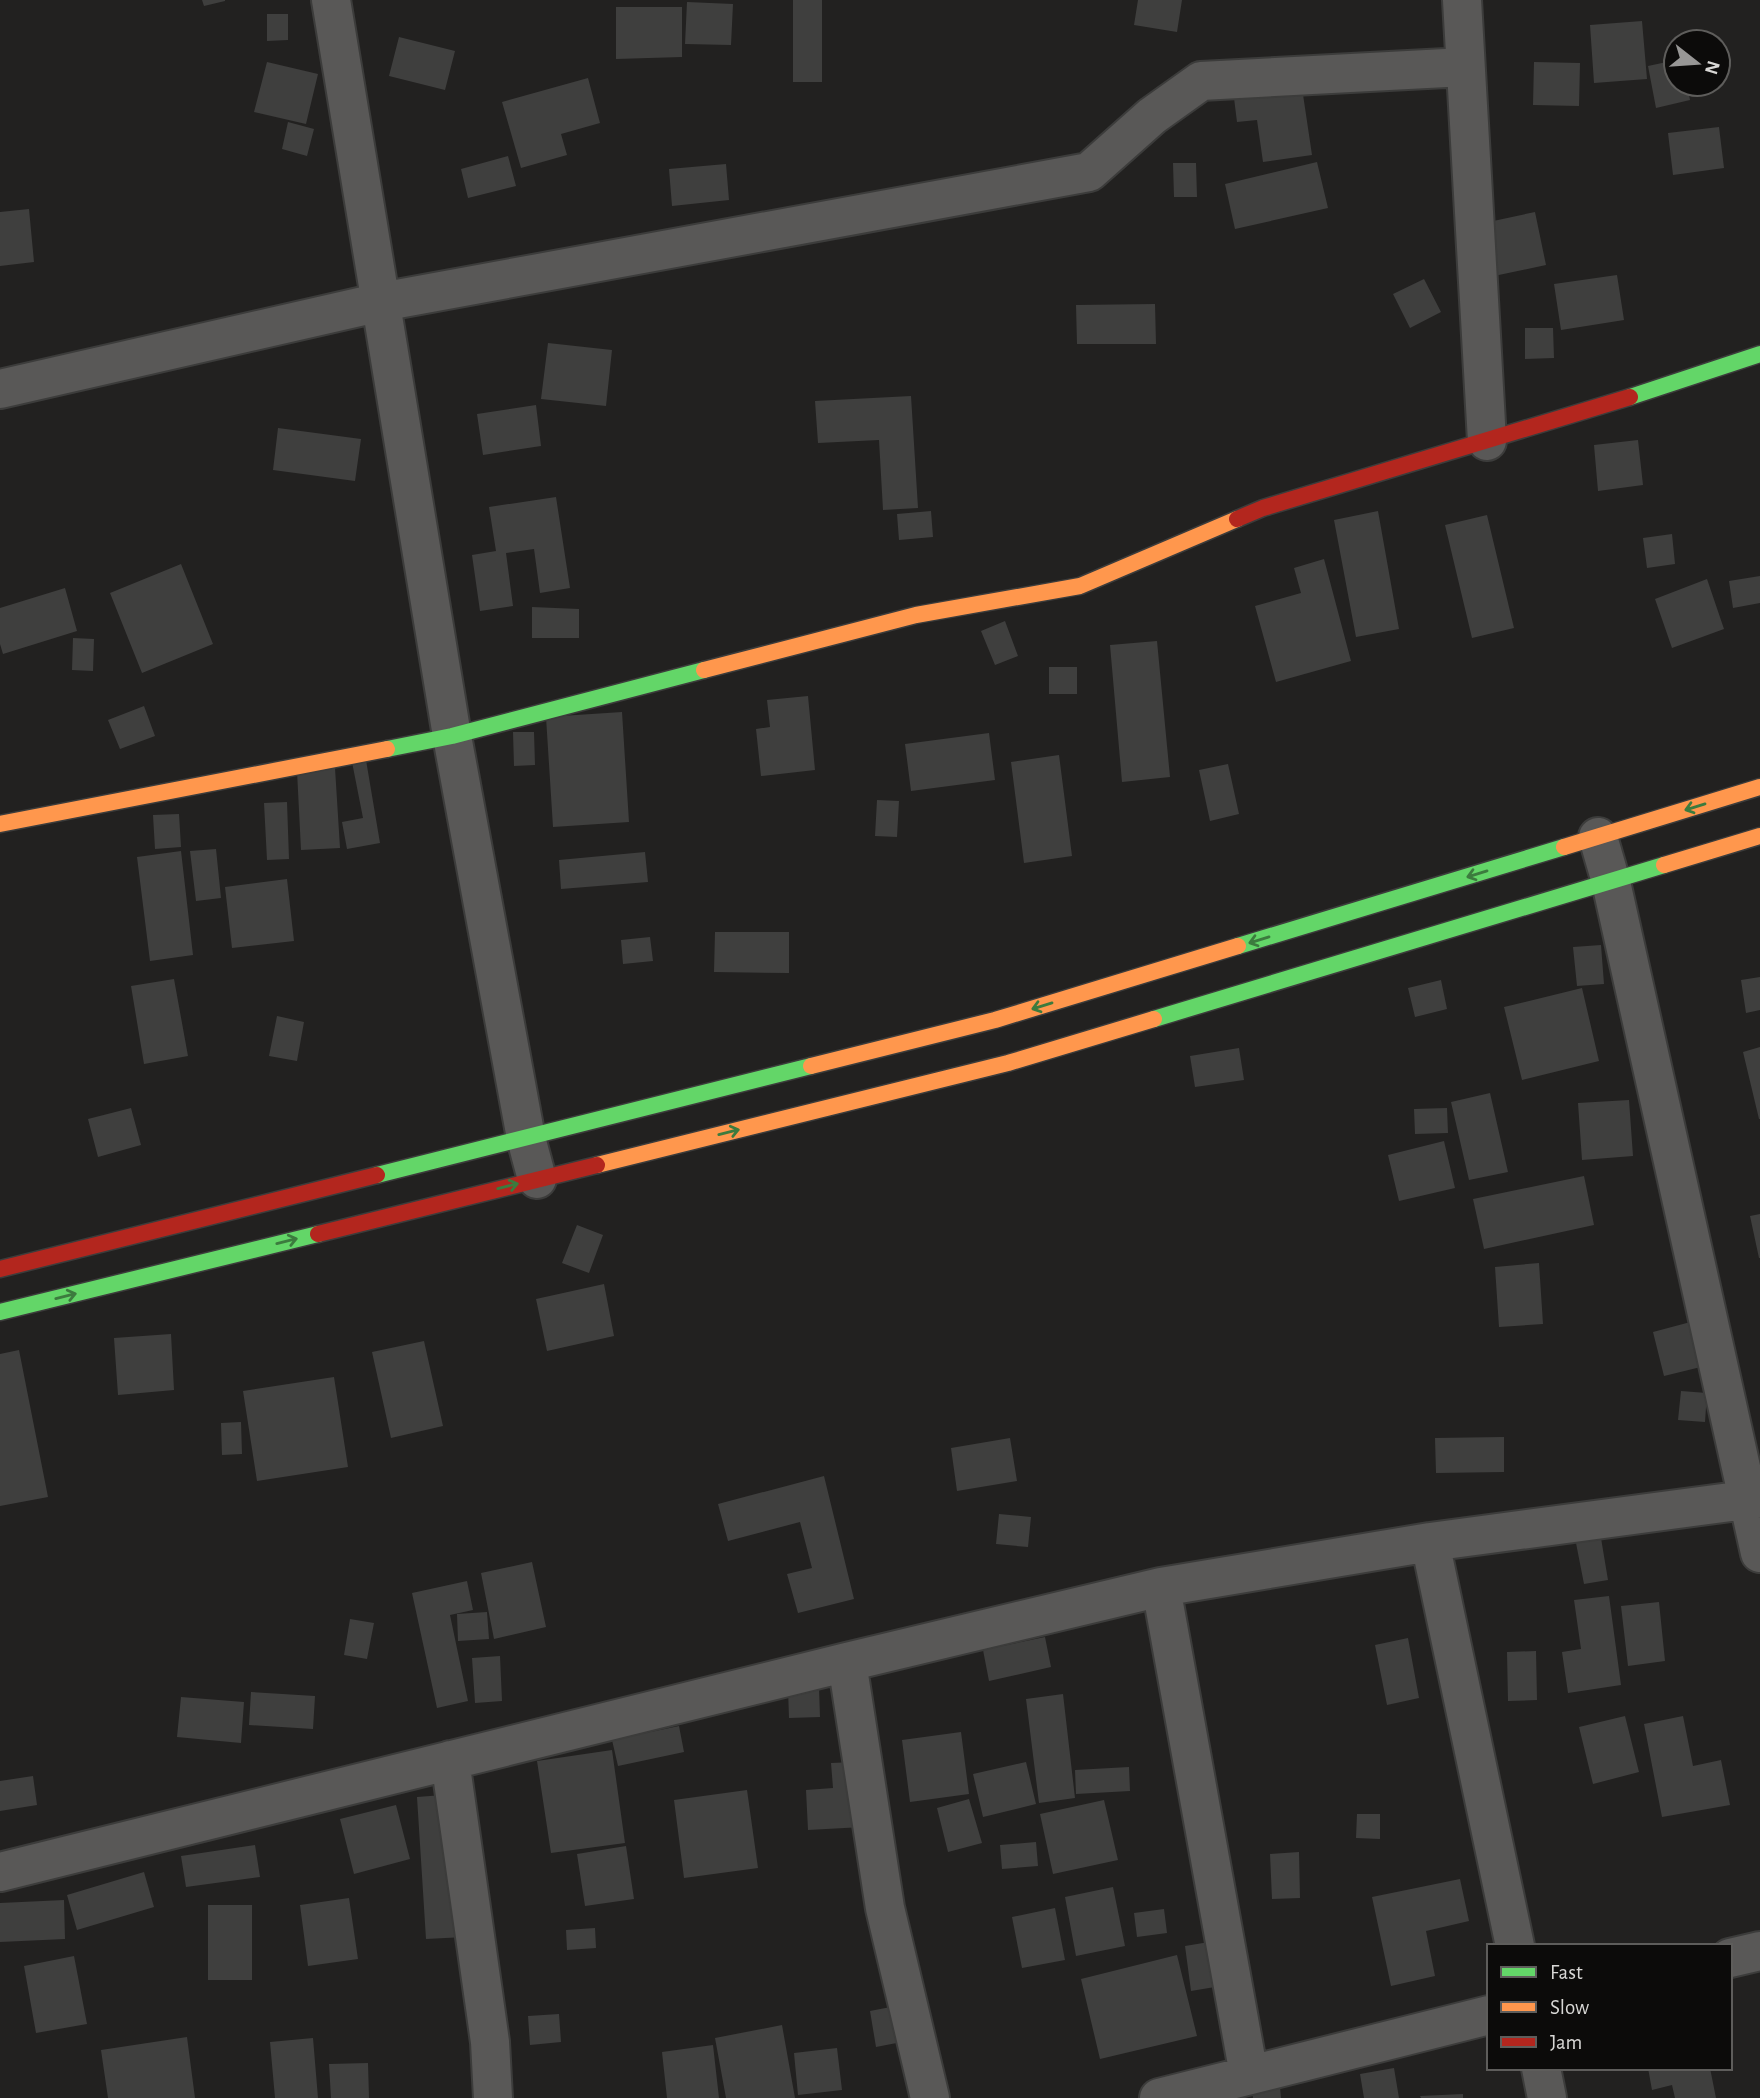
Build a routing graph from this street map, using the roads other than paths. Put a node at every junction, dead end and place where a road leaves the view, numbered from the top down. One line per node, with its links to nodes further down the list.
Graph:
1 (331, 0): 4 (street)
2 (1461, 0): 3 (street)
3 (1465, 66): 4 (street); 7 (street)
4 (380, 302): 6 (street); 8 (street)
5 (1760, 354): 7 (main road)
6 (0, 389)
7 (1487, 441): 8 (main road)
8 (452, 736): 10 (main road); 14 (street)
9 (1760, 787): 12 (main road, one-way to 12)
10 (0, 824)
11 (1760, 836): 13 (main road)
12 (1598, 837): 13 (street); 14 (main road, one-way to 14)
13 (1611, 882): 15 (main road, one-way to 13); 18 (street)
14 (526, 1138): 15 (street); 16 (main road)
15 (537, 1179): 17 (main road, one-way to 15)
16 (0, 1269)
17 (0, 1312)
18 (1754, 1499): 19 (street); 20 (street)
19 (1430, 1542): 21 (street); 25 (street)
20 (1760, 1553)
21 (1161, 1587): 22 (street); 30 (street)
22 (847, 1662): 23 (street); 32 (street)
23 (450, 1760): 24 (street); 31 (street)
24 (0, 1872)
25 (1515, 1944)
26 (1760, 1951): 27 (street)
27 (1732, 1958)
28 (1487, 2016): 30 (street)
29 (1541, 2070): 34 (street)
30 (1249, 2075): 33 (street)
31 (493, 2098)
32 (930, 2098)
33 (1159, 2098)
34 (1547, 2098)

